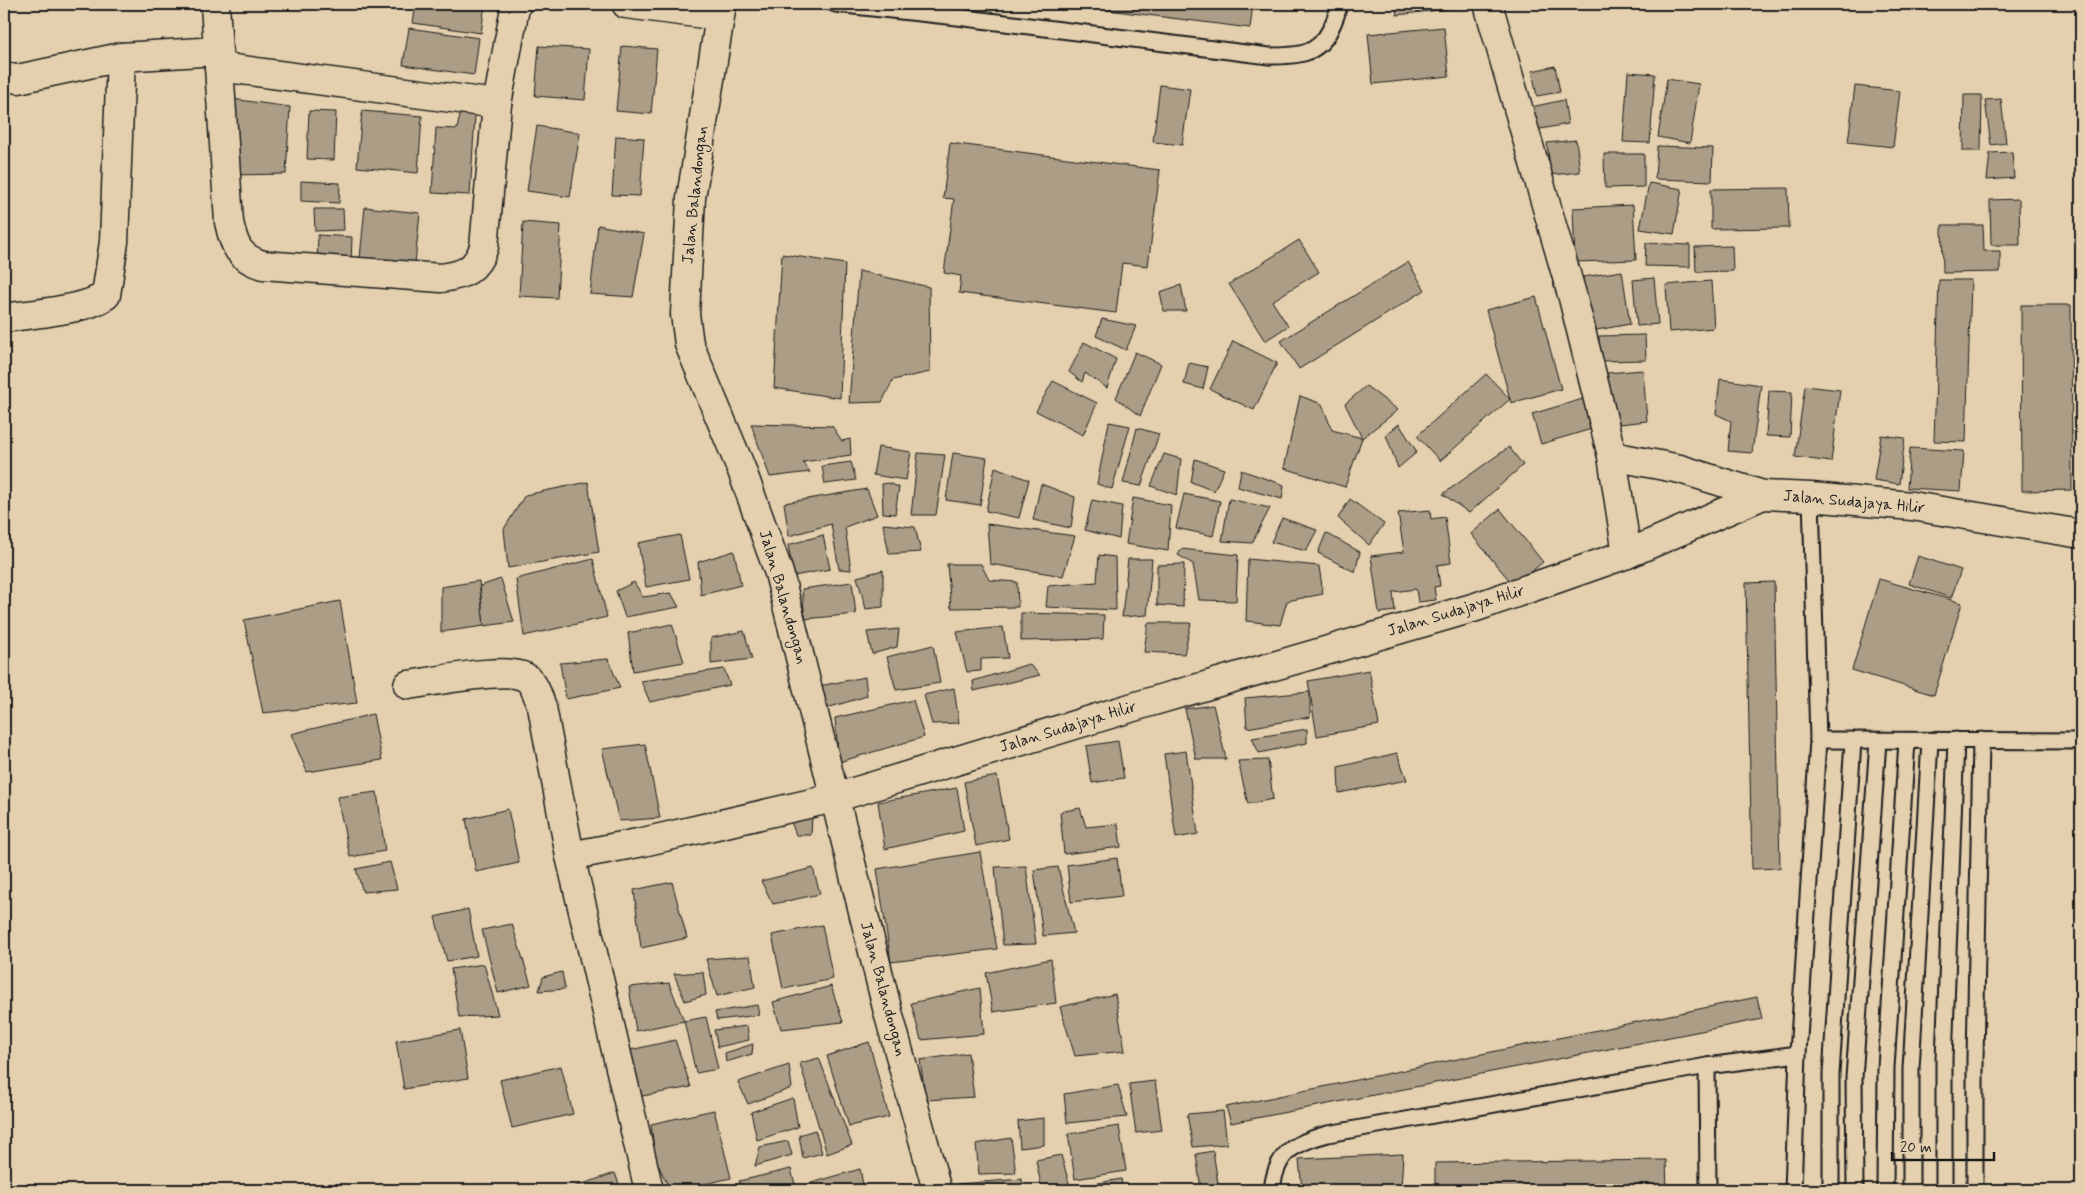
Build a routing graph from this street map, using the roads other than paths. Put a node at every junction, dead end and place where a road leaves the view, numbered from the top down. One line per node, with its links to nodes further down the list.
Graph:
1 (215, 4): 10 (street)
2 (517, 4): 12 (street)
3 (626, 4): 8 (street)
4 (835, 4): 7 (lane)
5 (1340, 4): 7 (lane)
6 (1488, 4): 14 (street)
7 (890, 6)
8 (721, 10): 28 (street, Jalan Balandongan)
9 (121, 57): 10 (street); 11 (street); 13 (street)
10 (218, 59): 12 (street); 12 (street)
11 (4, 77)
12 (497, 104)
13 (5, 318)
14 (1612, 456): 15 (street); 18 (street)
15 (1763, 495): 16 (street, Jalan Sudajaya Hilir); 18 (street, Jalan Sudajaya Hilir)
16 (1811, 496): 17 (street, Jalan Sudajaya Hilir); 20 (lane)
17 (2081, 534)
18 (1627, 554): 28 (street, Jalan Sudajaya Hilir)
19 (408, 685): 29 (street)
20 (1818, 740): 25 (lane); 30 (lane)
21 (1930, 740): 22 (lane); 27 (lane); 40 (lane)
22 (1956, 740): 23 (lane); 41 (lane)
23 (1981, 740): 24 (lane); 42 (lane)
24 (2081, 740)
25 (1853, 741): 26 (lane); 37 (lane)
26 (1878, 741): 27 (lane); 38 (lane)
27 (1907, 741): 39 (lane)
28 (834, 798): 29 (street, Jalan Sudajaya Hilir); 33 (street, Jalan Balandongan)
29 (570, 856): 32 (street)
30 (1798, 1054): 31 (lane); 36 (lane)
31 (1707, 1066): 34 (lane); 35 (lane)
32 (649, 1190)
33 (937, 1190)
34 (1272, 1190)
35 (1708, 1190)
36 (1793, 1190)
37 (1831, 1190)
38 (1856, 1190)
39 (1885, 1190)
40 (1912, 1190)
41 (1944, 1190)
42 (1975, 1190)

